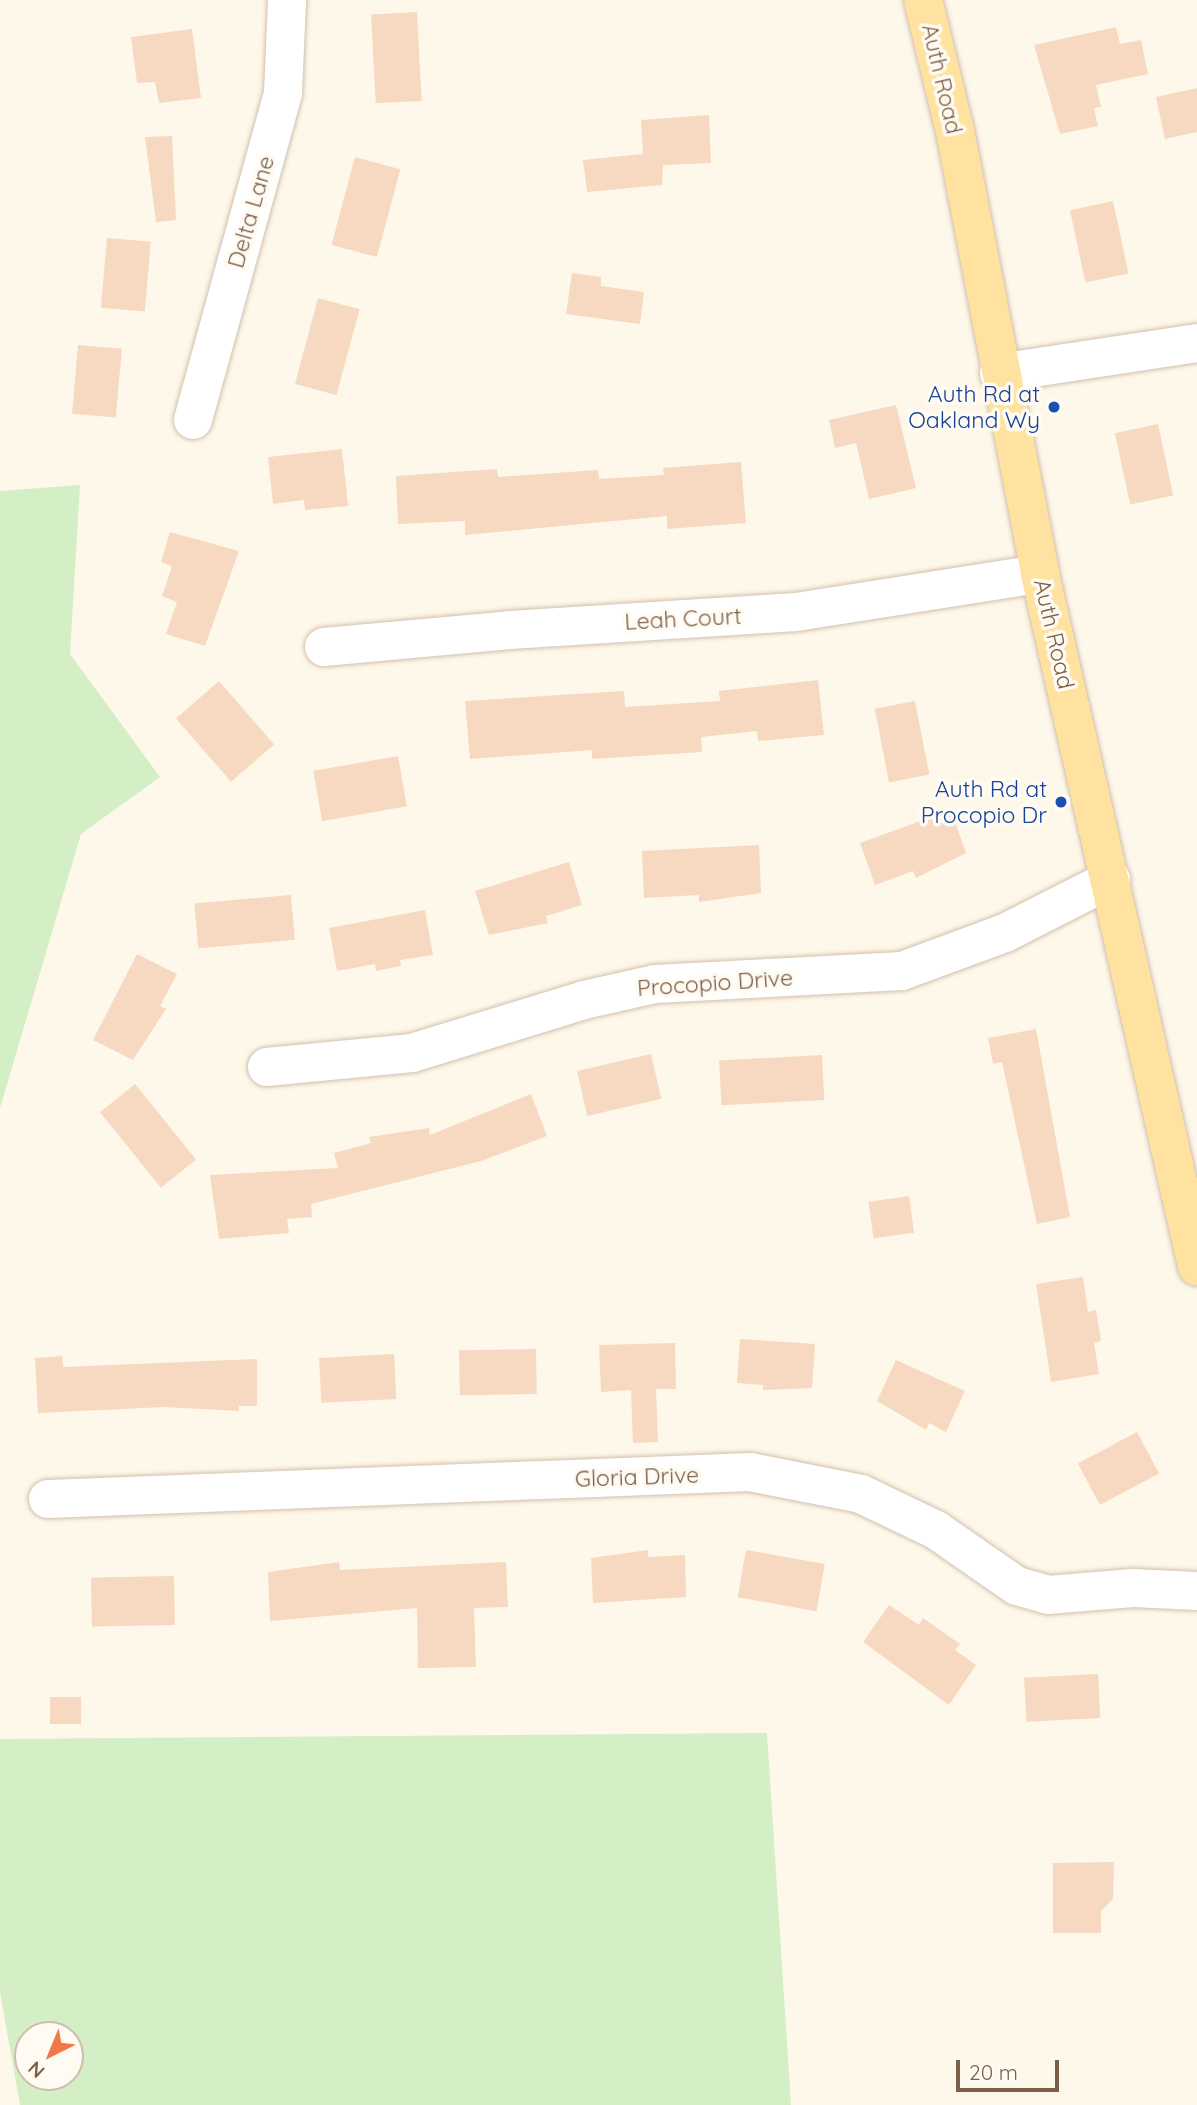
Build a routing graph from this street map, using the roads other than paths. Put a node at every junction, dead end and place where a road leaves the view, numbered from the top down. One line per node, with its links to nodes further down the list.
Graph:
1 (287, 0): 5 (street, Delta Lane)
2 (923, 0): 4 (main road, Auth Road)
3 (1197, 343): 4 (street)
4 (999, 373): 6 (main road, Auth Road)
5 (193, 420)
6 (1040, 573): 7 (street, Leah Court); 8 (main road, Auth Road)
7 (324, 647)
8 (1111, 879): 9 (street, Procopio Drive); 10 (main road, Auth Road)
9 (267, 1067)
10 (1197, 1266)
11 (48, 1499): 12 (street, Gloria Drive)
12 (1197, 1591)

